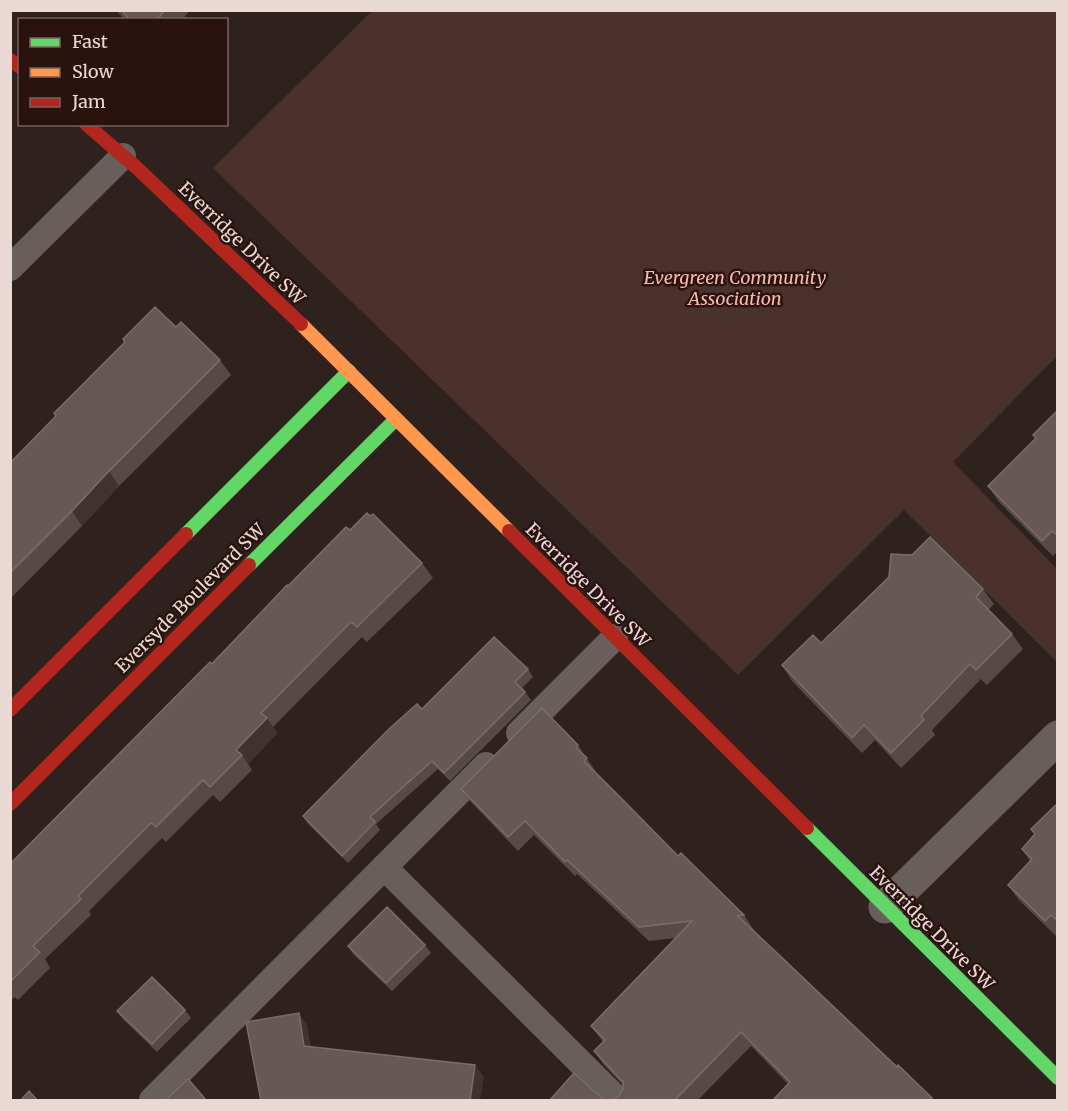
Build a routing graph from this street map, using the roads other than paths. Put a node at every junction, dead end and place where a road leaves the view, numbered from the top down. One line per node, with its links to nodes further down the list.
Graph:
1 (88, 126): 2 (street, Everridge Drive SW)
2 (123, 156): 3 (lane); 4 (street, Everridge Drive SW)
3 (10, 268)
4 (349, 371): 5 (street, Everridge Drive SW); 7 (street)
5 (396, 419): 6 (street, Everridge Drive SW); 9 (street, Eversyde Boulevard SW)
6 (615, 637): 10 (lane); 11 (street, Everridge Drive SW)
7 (10, 710)
8 (1058, 736): 11 (street)
9 (10, 804)
10 (384, 867): 13 (lane); 14 (lane)
11 (885, 907): 12 (street, Everridge Drive SW)
12 (1058, 1078)
13 (152, 1101)
14 (618, 1101)

